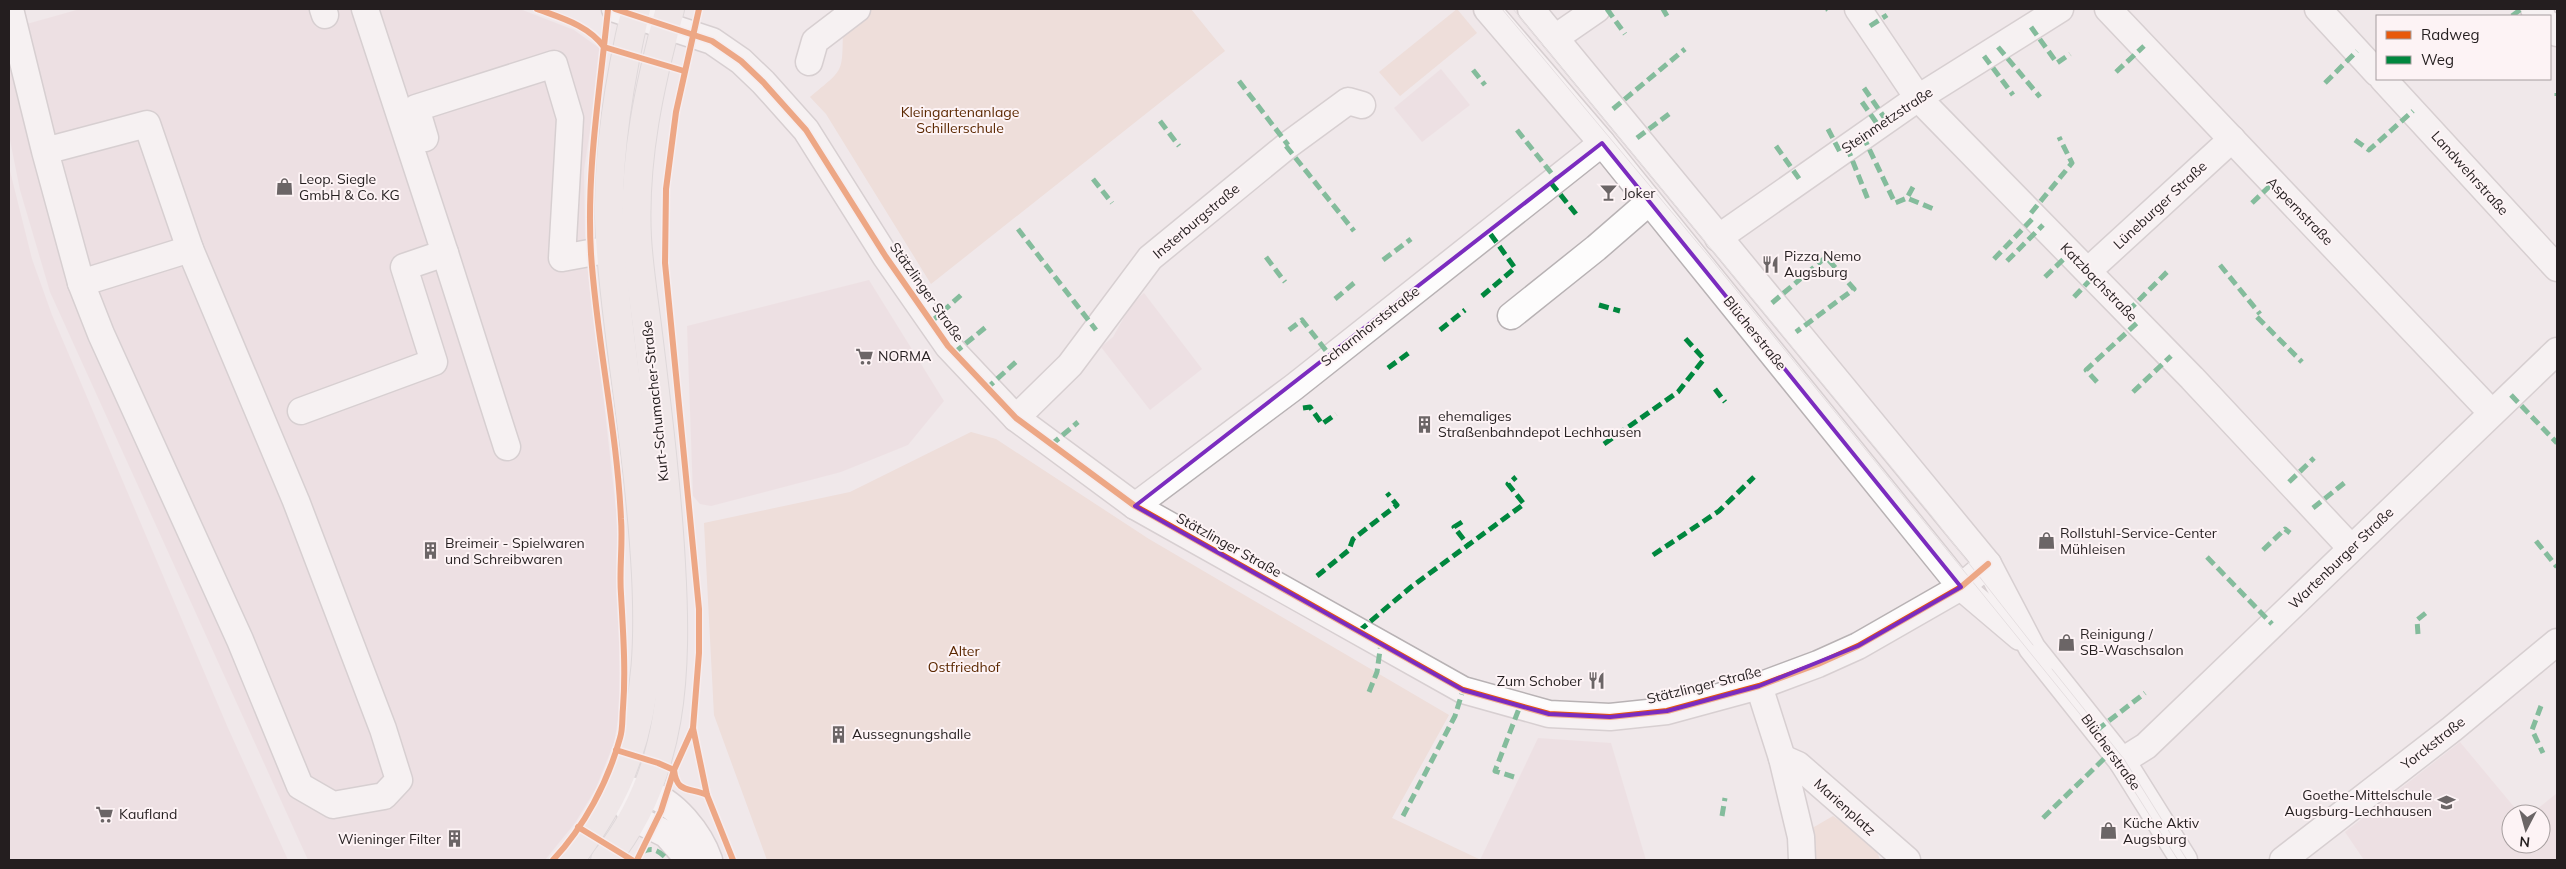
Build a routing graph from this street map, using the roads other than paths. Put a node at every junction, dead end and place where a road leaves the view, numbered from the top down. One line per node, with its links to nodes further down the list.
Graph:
1 (10, 9): 22 (street)
2 (365, 9): 27 (street)
3 (857, 9): 14 (street)
4 (1487, 9): 21 (street, Blücherstraße)
5 (1531, 9): 13 (street, Blücherstraße)
6 (1597, 9): 13 (street)
7 (1858, 9): 17 (street, Katzbachstraße)
8 (2060, 9): 17 (street, Steinmetzstraße)
9 (2108, 9): 20 (street, Aspernstraße)
10 (2318, 9): 15 (street)
11 (629, 11): 12 (street, Stätzlinger Straße); 26 (main road, Kurt-Schumacher-Straße)
12 (668, 16): 35 (street, Stätzlinger Straße); 47 (main road, Kurt-Schumacher-Straße)
13 (1555, 38): 24 (street, Blücherstraße)
14 (809, 62)
15 (2376, 72)
16 (2384, 80): 28 (street, Landwehrstraße)
17 (1918, 98): 24 (street, Steinmetzstraße); 29 (street, Katzbachstraße)
18 (1362, 105): 35 (street, Insterburgstraße)
19 (426, 138): 26 (street)
20 (2232, 139): 29 (street, Lüneburger Straße); 34 (street, Aspernstraße)
21 (1602, 143): 23 (street, Blücherstraße); 37 (street, Scharnhorststraße)
22 (45, 151): 25 (street); 30 (street)
23 (1649, 202): 31 (street); 40 (street, Blücherstraße)
24 (1718, 238): 39 (street, Blücherstraße)
25 (190, 249): 30 (street); 30 (street)
26 (611, 249): 46 (main road, Kurt-Schumacher-Straße)
27 (445, 254): 33 (street); 36 (street)
28 (2557, 268)
29 (2089, 270): 38 (street, Katzbachstraße)
30 (81, 283)
31 (1511, 316)
32 (2557, 351): 34 (street, Wartenburger Straße)
33 (301, 411)
34 (2492, 413): 38 (street, Wartenburger Straße)
35 (1016, 418): 37 (street, Stätzlinger Straße)
36 (507, 447)
37 (1136, 506): 43 (street, Stätzlinger Straße)
38 (2350, 548): 45 (street, Wartenburger Straße)
39 (1988, 564): 40 (street, Stätzlinger Straße); 42 (street, Blücherstraße)
40 (1961, 586): 42 (street, Blücherstraße); 43 (street, Stätzlinger Straße)
41 (2557, 642): 56 (street, Yorckstraße)
42 (2032, 648): 45 (street, Blücherstraße)
43 (1760, 686): 44 (street)
44 (1782, 758): 53 (street); 54 (street, Marienplatz)
45 (2122, 761): 55 (street, Blücherstraße)
46 (615, 789): 47 (street); 48 (street); 49 (main road, Kurt-Schumacher-Straße)
47 (647, 792): 48 (main road, Kurt-Schumacher-Straße); 52 (street)
48 (634, 818): 50 (main road, Kurt-Schumacher-Straße); 51 (street)
49 (570, 860)
50 (605, 860)
51 (689, 860)
52 (709, 860)
53 (1802, 860)
54 (1907, 860)
55 (2184, 860)
56 (2283, 860)

